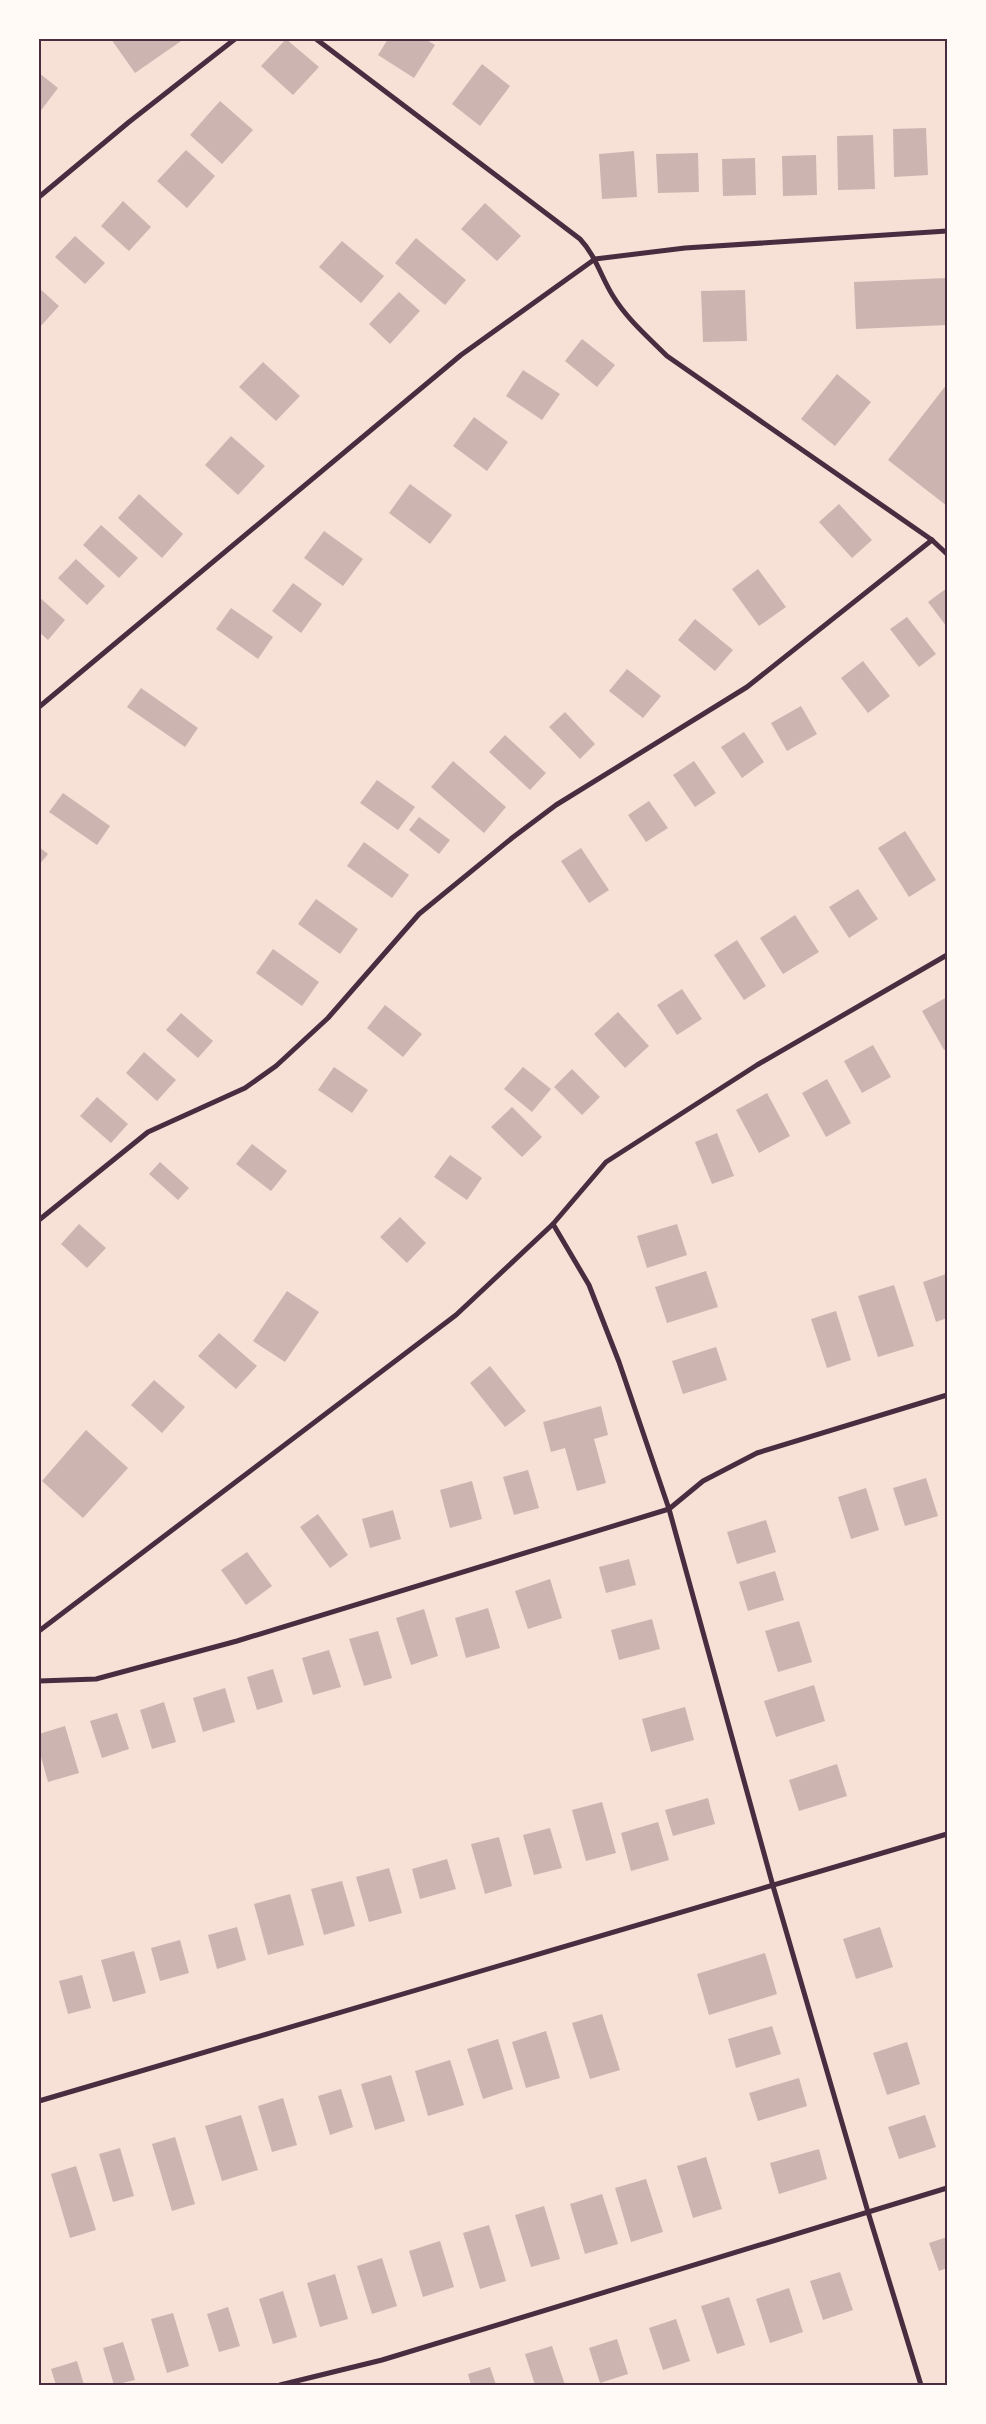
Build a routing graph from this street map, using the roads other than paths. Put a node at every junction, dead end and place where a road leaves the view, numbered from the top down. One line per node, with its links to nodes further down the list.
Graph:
1 (235, 39): 3 (street)
2 (316, 39): 5 (street)
3 (39, 197)
4 (947, 231): 5 (street)
5 (595, 259): 6 (street); 8 (street)
6 (932, 540): 7 (street); 10 (street)
7 (947, 554)
8 (39, 707)
9 (947, 955): 11 (street)
10 (39, 1220)
11 (553, 1224): 13 (street); 14 (street)
12 (947, 1395): 13 (street)
13 (669, 1508): 15 (street); 17 (street)
14 (39, 1631)
15 (39, 1681)
16 (947, 1834): 17 (street)
17 (773, 1886): 18 (street); 20 (street)
18 (39, 2102)
19 (947, 2188): 20 (street)
20 (868, 2212): 21 (street); 22 (street)
21 (280, 2385)
22 (921, 2385)

